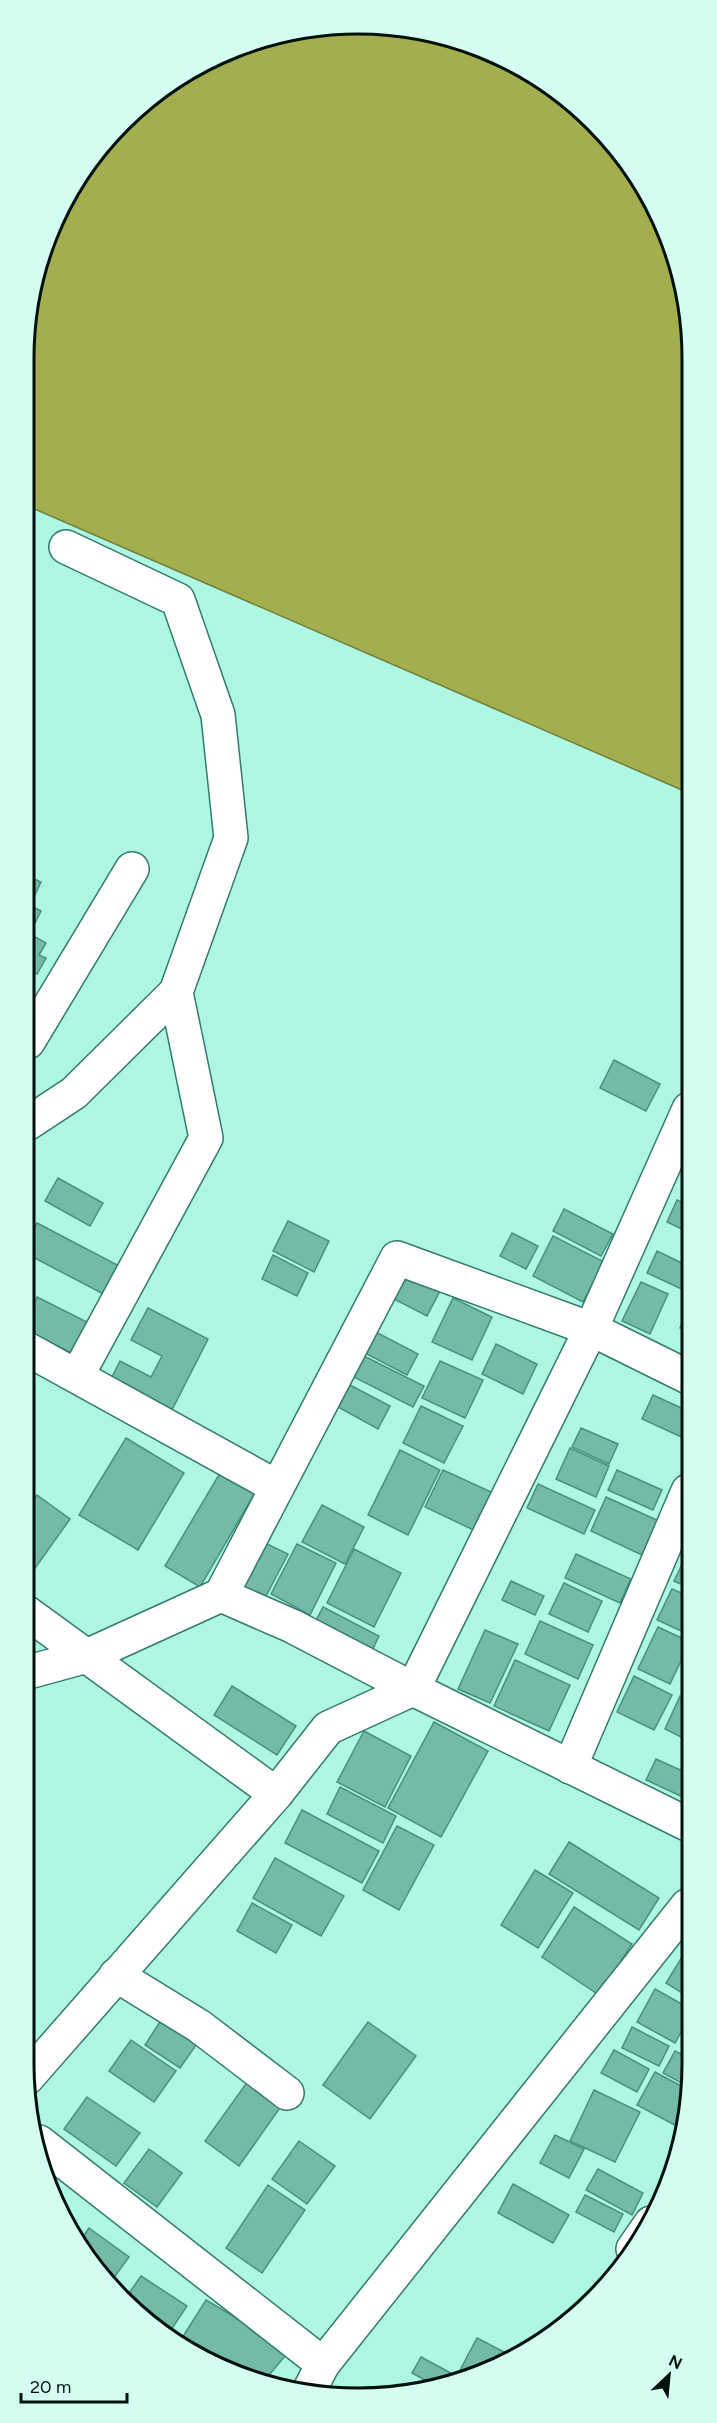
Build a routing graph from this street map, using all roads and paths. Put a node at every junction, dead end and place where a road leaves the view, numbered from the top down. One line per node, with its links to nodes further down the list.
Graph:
1 (66, 548): 3 (street)
2 (132, 869): 4 (street)
3 (176, 992): 5 (street); 10 (street)
4 (34, 1031)
5 (34, 1119)
6 (682, 1125): 7 (street)
7 (591, 1329): 9 (street); 11 (street); 17 (street)
8 (34, 1353): 10 (street)
9 (682, 1374)
10 (76, 1376): 11 (street)
11 (277, 1487): 13 (street)
12 (682, 1505): 18 (street)
13 (221, 1595): 15 (street); 17 (street)
14 (34, 1618): 15 (street)
15 (87, 1656): 16 (street); 19 (street)
16 (34, 1671)
17 (412, 1689): 18 (street); 19 (street)
18 (570, 1767): 20 (street)
19 (276, 1794): 22 (street)
20 (682, 1822)
21 (682, 1912): 26 (street)
22 (116, 1975): 23 (street); 24 (street)
23 (34, 2070)
24 (287, 2093)
25 (46, 2148): 26 (street)
26 (316, 2377)

